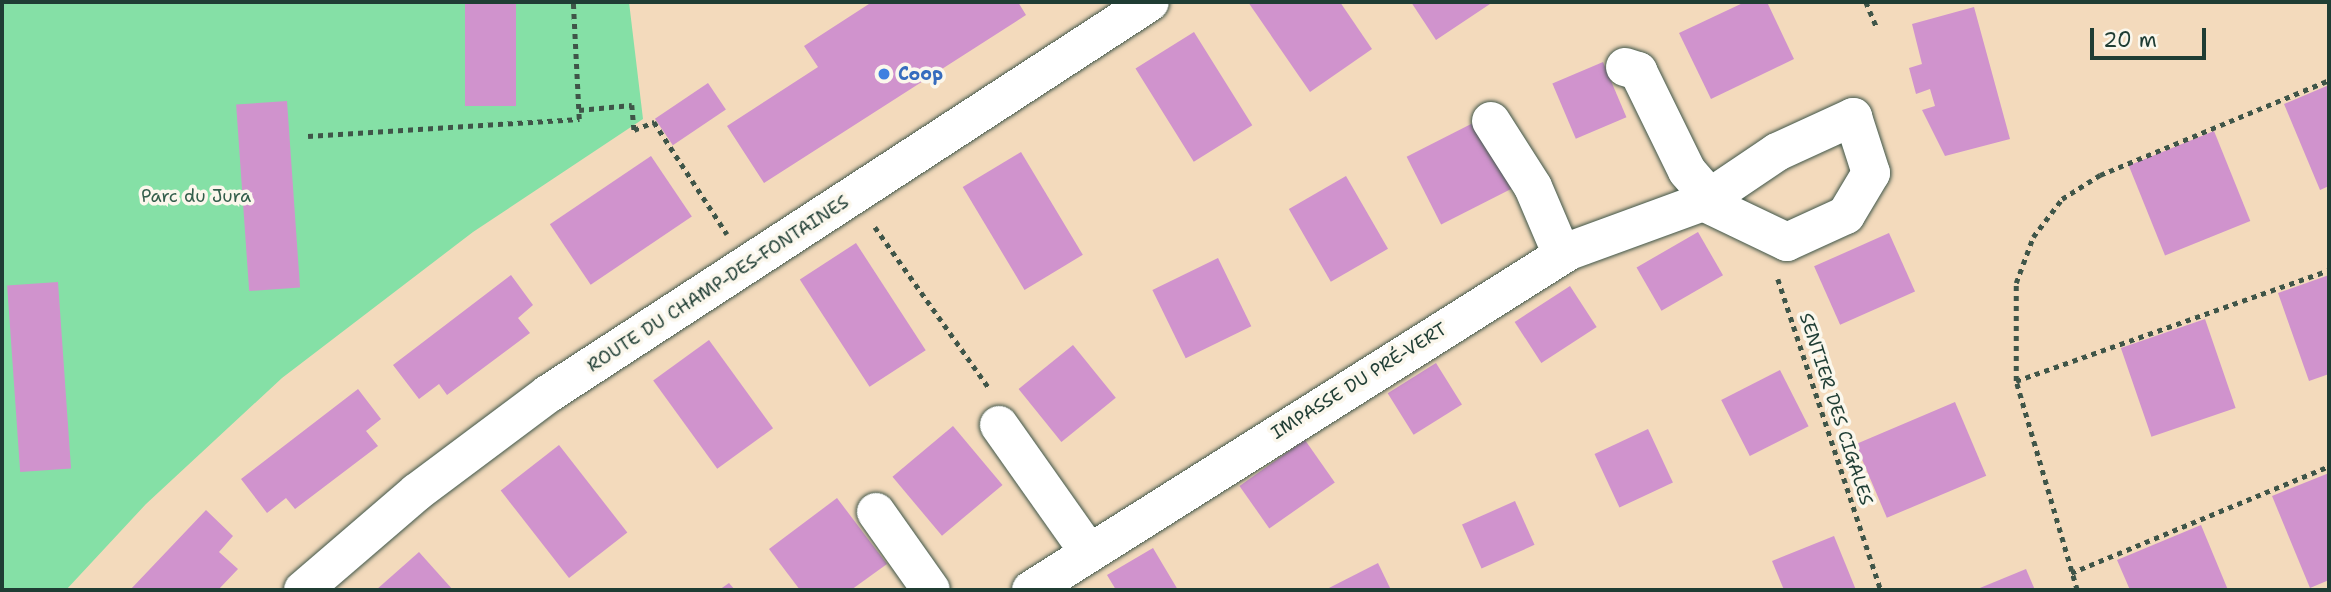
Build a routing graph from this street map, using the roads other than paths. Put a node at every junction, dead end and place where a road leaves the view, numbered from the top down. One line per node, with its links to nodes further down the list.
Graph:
1 (1150, 2): 9 (street, ROUTE DU CHAMP-DES-FONTAINES)
2 (1625, 66): 4 (street)
3 (1492, 121): 5 (street)
4 (1706, 200): 4 (street, IMPASSE DU PRÉ-VERT); 5 (street, IMPASSE DU PRÉ-VERT)
5 (1562, 255): 8 (street, IMPASSE DU PRÉ-VERT)
6 (999, 425): 8 (street)
7 (876, 512): 10 (street)
8 (1088, 551): 11 (street, IMPASSE DU PRÉ-VERT)
9 (303, 590)
10 (931, 590)
11 (1031, 590)

